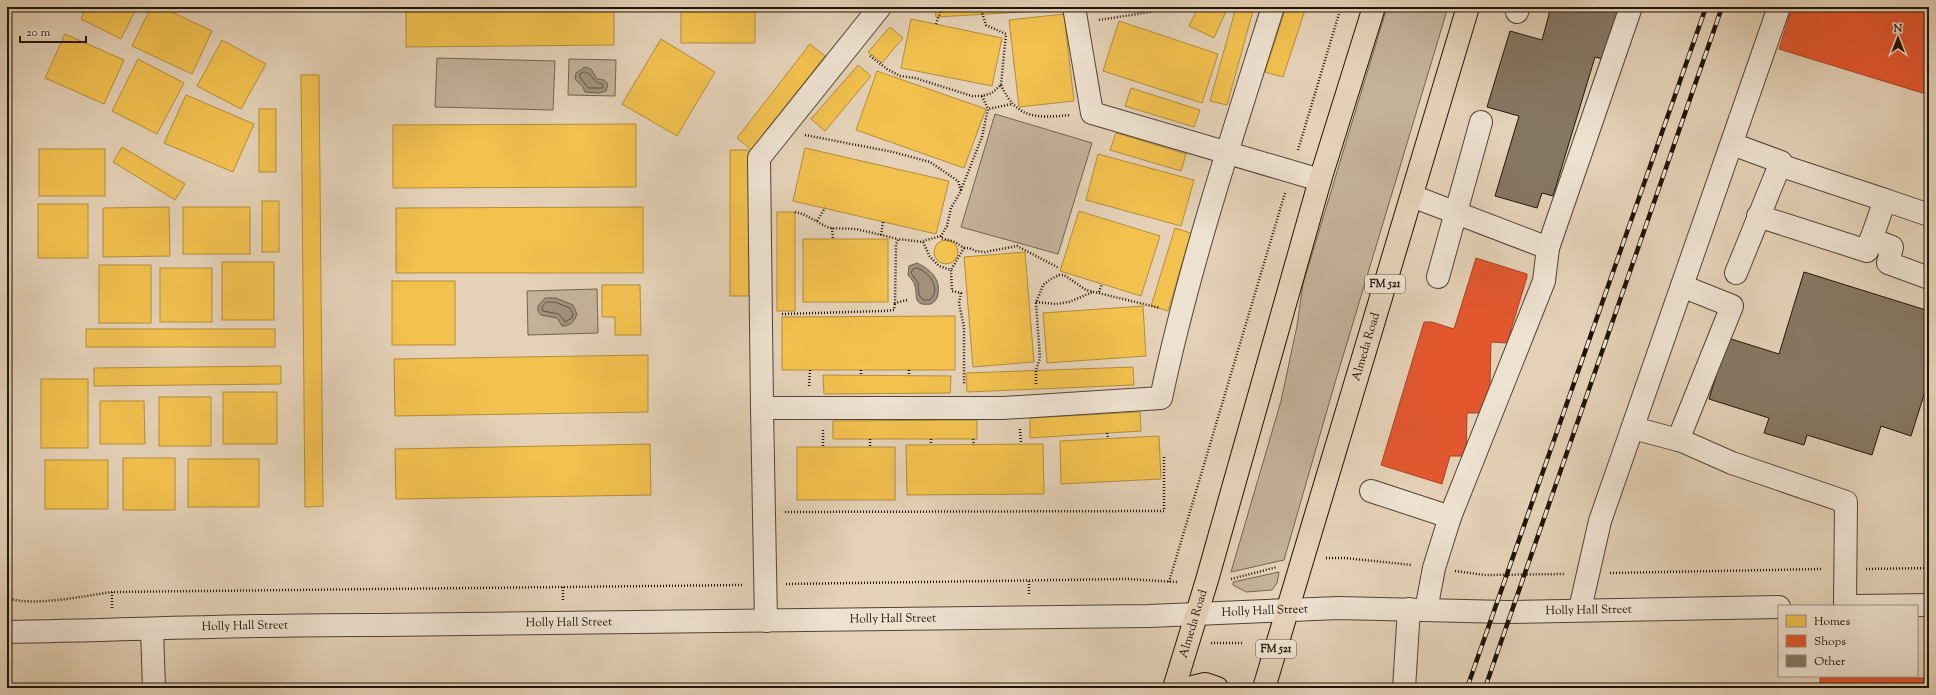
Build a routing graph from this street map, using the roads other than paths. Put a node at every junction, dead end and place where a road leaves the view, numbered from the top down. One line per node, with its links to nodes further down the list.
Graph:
1 (880, 7): 24 (street)
2 (1273, 7): 10 (street)
3 (1374, 7): 12 (main road, Almeda Road)
4 (1468, 7): 13 (main road, Almeda Road / FM 521)
5 (1631, 7): 19 (street)
6 (1778, 7): 9 (street)
7 (1076, 15): 10 (street)
8 (1481, 122): 15 (street)
9 (1732, 144): 11 (street); 23 (street)
10 (1227, 152): 12 (street); 24 (street)
11 (1779, 165): 14 (street); 17 (street)
12 (1320, 180): 36 (main road, Almeda Road)
13 (1412, 196): 15 (street); 34 (main road, Almeda Road / FM 521)
14 (1885, 200): 16 (street); 18 (street)
15 (1455, 212): 19 (street); 21 (street)
16 (1929, 215)
17 (1758, 216): 18 (street); 20 (street)
18 (1871, 239): 22 (street)
19 (1548, 248): 28 (street)
20 (1736, 273)
21 (1438, 277)
22 (1929, 278)
23 (1682, 286): 25 (street); 26 (street)
24 (762, 408): 37 (street)
25 (1633, 428): 26 (street); 33 (street)
26 (1678, 440): 29 (street)
27 (1371, 491): 28 (street)
28 (1450, 517): 35 (street)
29 (1845, 605)
30 (1918, 605): 31 (street)
31 (1929, 605)
32 (1778, 607): 33 (street, Holly Hall Street)
33 (1580, 609): 35 (street, Holly Hall Street)
34 (1288, 610): 35 (street, Holly Hall Street); 36 (street, Holly Hall Street); 44 (main road, Almeda Road / FM 521)
35 (1418, 610): 45 (street)
36 (1197, 614): 37 (street, Holly Hall Street); 41 (main road, Almeda Road)
37 (766, 621): 38 (street, Holly Hall Street)
38 (152, 630): 39 (street, Holly Hall Street); 40 (street)
39 (7, 632)
40 (154, 688)
41 (1174, 688)
42 (1189, 688): 43 (main road)
43 (1217, 688)
44 (1264, 688)
45 (1404, 688)

